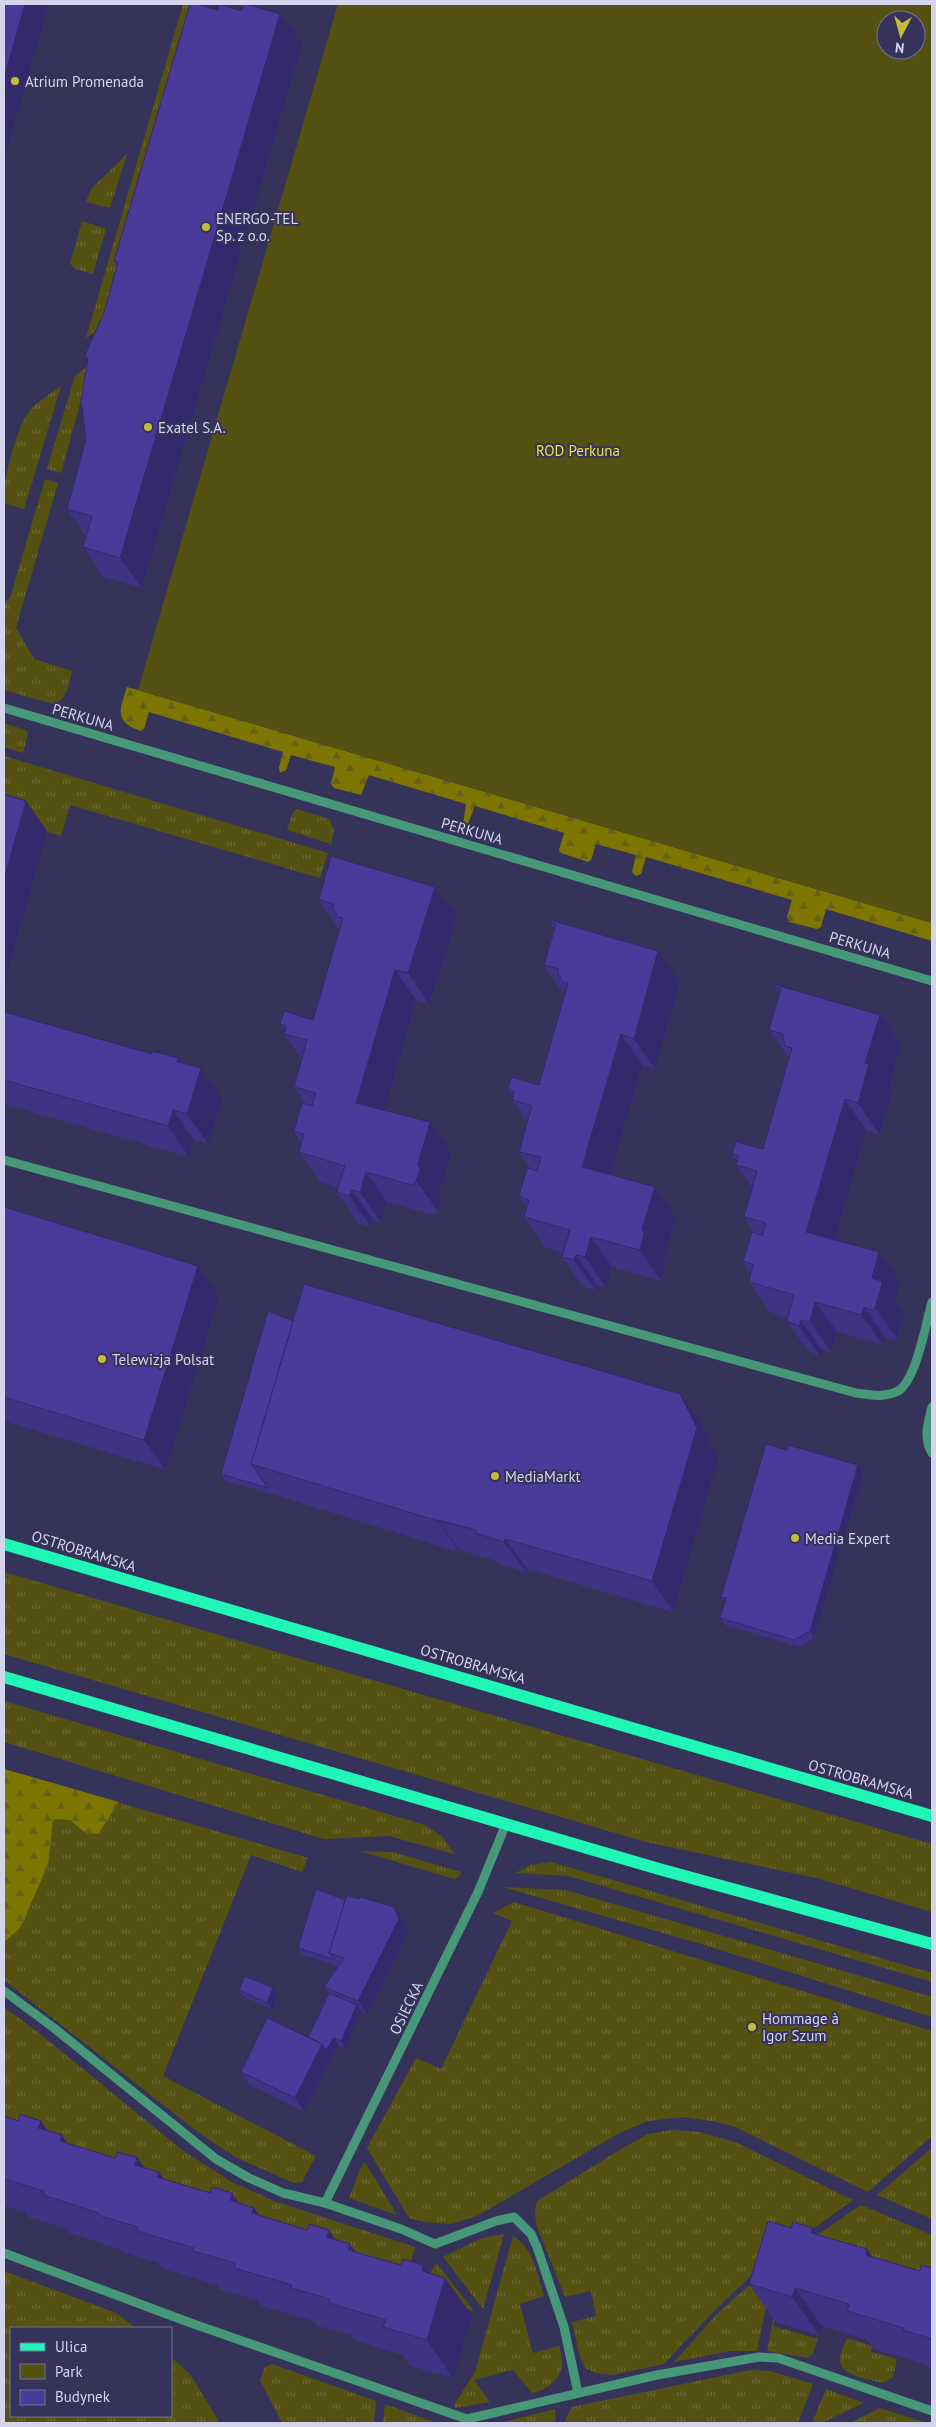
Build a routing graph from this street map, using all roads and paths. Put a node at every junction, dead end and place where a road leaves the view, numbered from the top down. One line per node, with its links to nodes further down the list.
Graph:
1 (4, 708): 2 (street, PERKUNA)
2 (932, 981)
3 (4, 1160): 4 (street)
4 (932, 1302)
5 (932, 1407): 6 (street)
6 (932, 1453)
7 (4, 1544): 9 (main road, OSTROBRAMSKA)
8 (4, 1677): 10 (main road)
9 (932, 1816)
10 (506, 1824): 11 (main road); 13 (street, OSIECKA)
11 (932, 1944)
12 (4, 1991): 13 (street)
13 (325, 2203): 15 (street)
14 (4, 2253): 15 (street)
15 (578, 2394): 16 (street)
16 (932, 2411)

